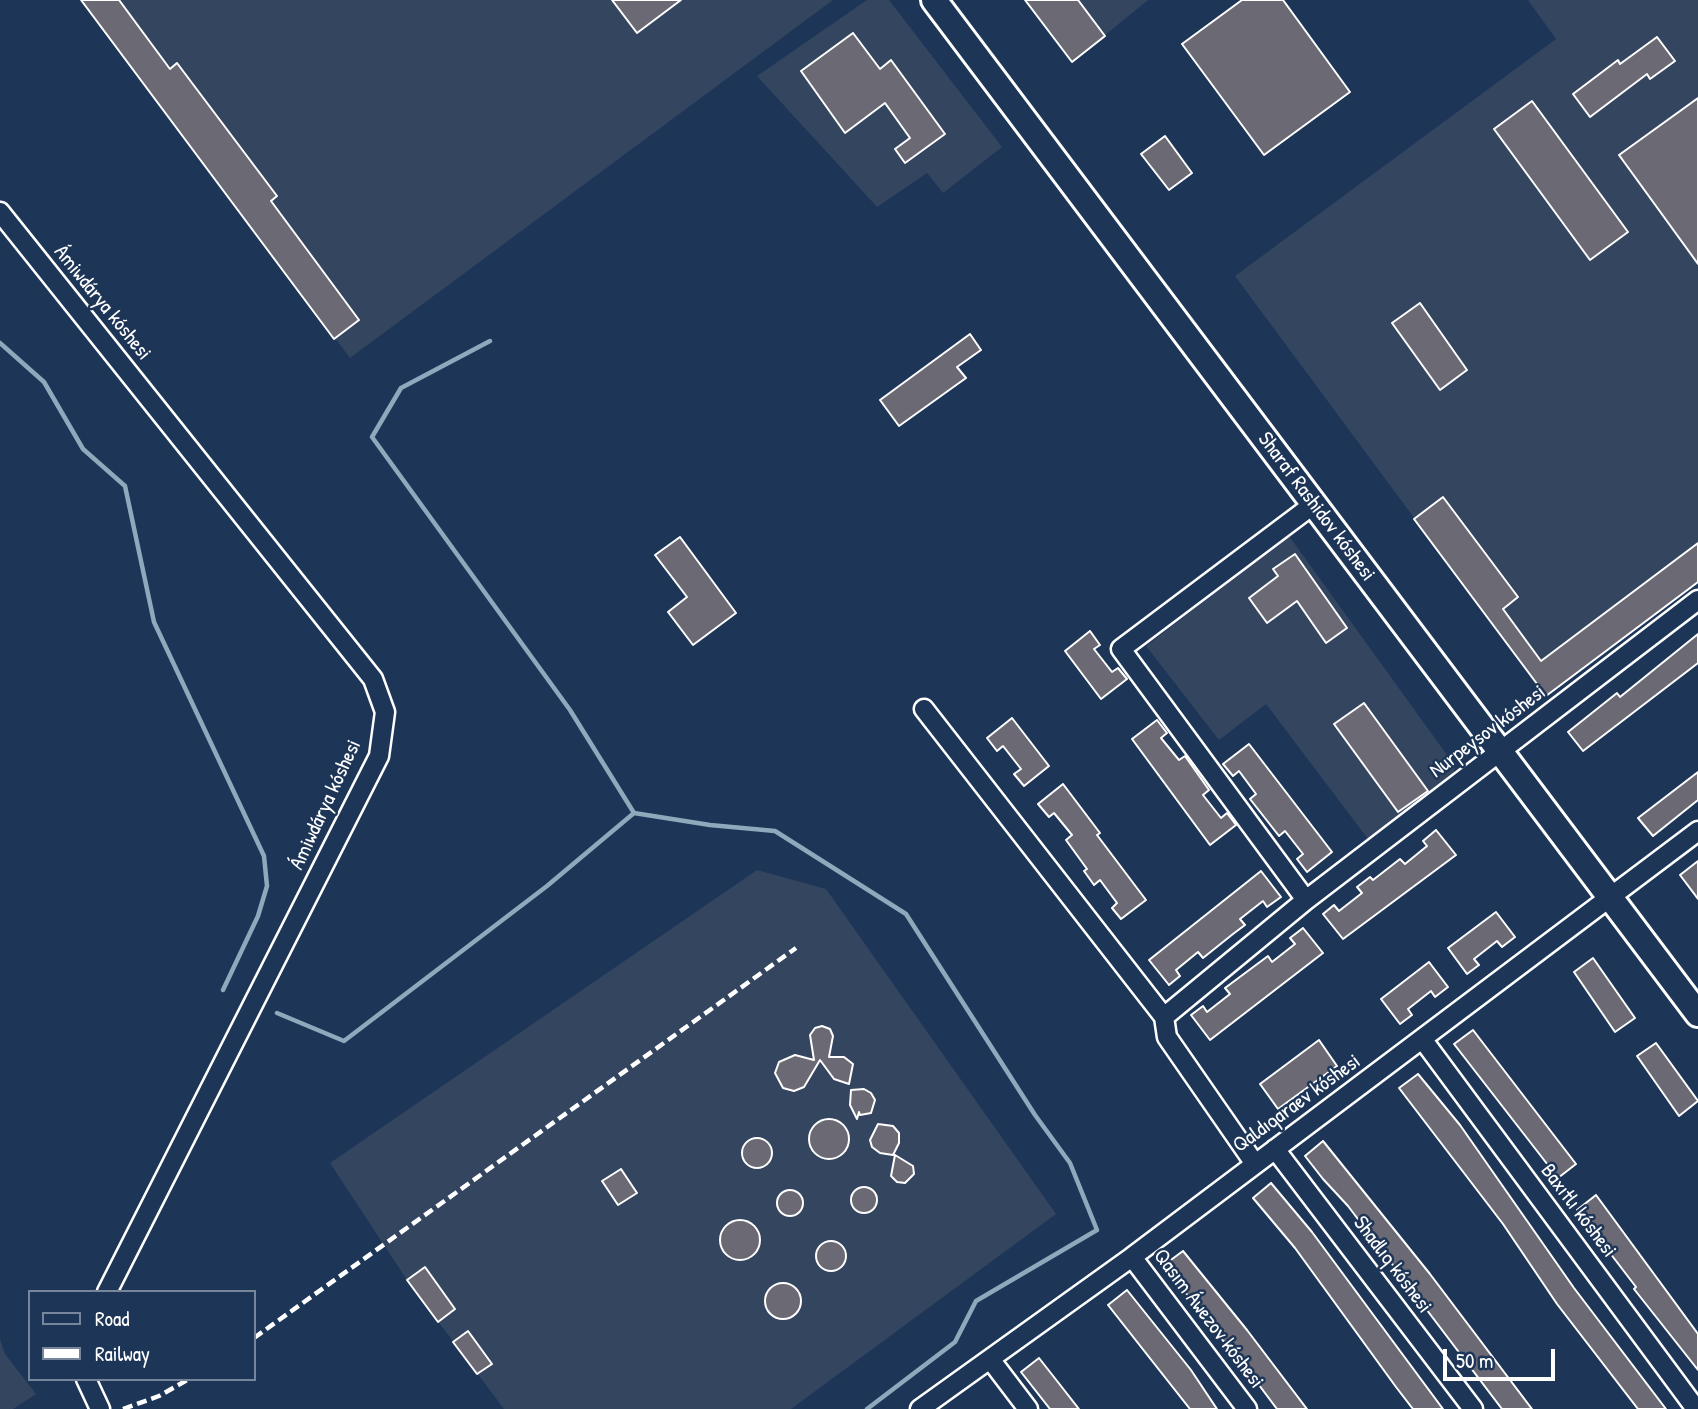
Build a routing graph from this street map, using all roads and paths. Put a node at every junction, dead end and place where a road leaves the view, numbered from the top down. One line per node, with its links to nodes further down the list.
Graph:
1 (934, 0): 3 (street, Sharaf Rashidov kóshesi)
2 (0, 212): 16 (street, Ámiwdárya kóshesi)
3 (1314, 504): 6 (street, Sharaf Rashidov kóshesi); 9 (street)
4 (1698, 600): 6 (street, Nurpeysov kóshesi)
5 (924, 709): 11 (street)
6 (1500, 751): 8 (street, Sharaf Rashidov kóshesi); 9 (street, Nurpeysov kóshesi)
7 (1698, 831): 8 (street, Qaldıqaraev kóshesi)
8 (1610, 897): 10 (street, Sharaf Rashidov kóshesi); 12 (street, Qaldıqaraev kóshesi)
9 (1306, 900): 11 (street, Nurpeysov kóshesi)
10 (1698, 1014)
11 (1164, 1017): 14 (street)
12 (1423, 1040): 13 (street, Qaldıqaraev kóshesi); 24 (street, Baxıtlı kóshesi)
13 (1275, 1149): 14 (street, Qaldıqaraev kóshesi); 23 (street, Shadlıq kóshesi)
14 (1255, 1164): 15 (street, Qaldıqaraev kóshesi)
15 (1132, 1257): 17 (street, Qaldıqaraev kóshesi); 22 (street, Qasım Áwezov kóshesi)
16 (108, 1290)
17 (990, 1359): 20 (street, Qaldıqaraev kóshesi); 21 (street)
18 (87, 1381): 19 (street)
19 (100, 1409)
20 (920, 1409)
21 (1028, 1409)
22 (1247, 1409)
23 (1473, 1409)
24 (1696, 1409)

